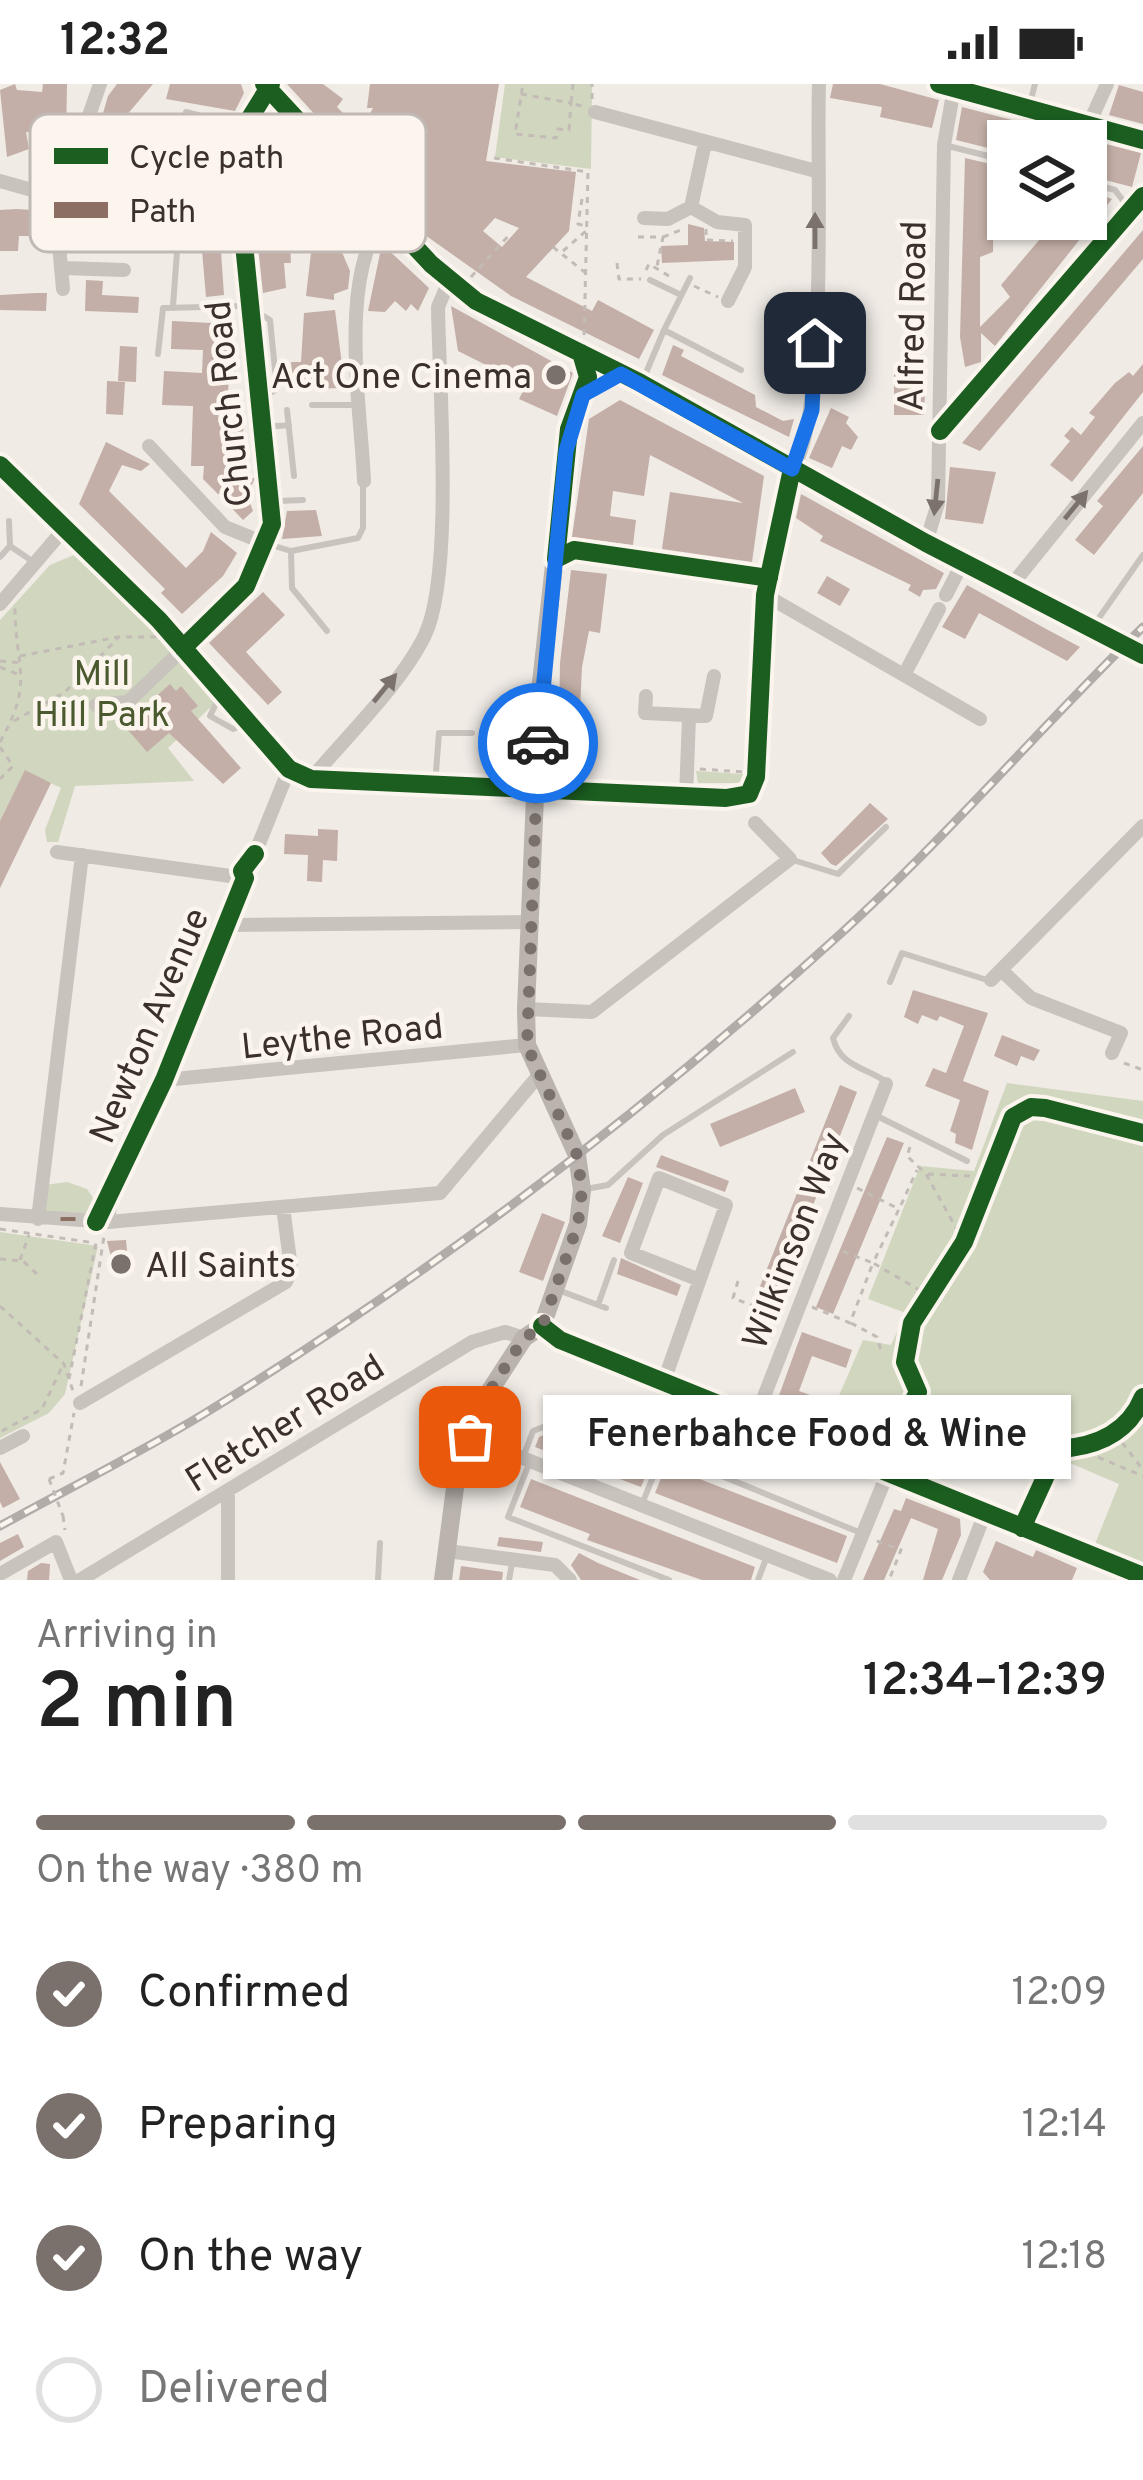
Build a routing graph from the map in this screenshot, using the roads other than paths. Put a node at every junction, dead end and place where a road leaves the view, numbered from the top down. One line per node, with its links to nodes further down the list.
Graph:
1 (100, 84): 11 (street)
2 (819, 84): 22 (street)
3 (1035, 84): 8 (lane)
4 (1107, 84): 16 (street)
5 (268, 85): 13 (street, Church Road); 14 (main road)
6 (946, 86): 7 (main road); 20 (street, Alfred Road)
7 (980, 89): 8 (main road)
8 (1028, 110): 15 (main road)
9 (186, 112): 12 (lane)
10 (595, 112): 19 (street)
11 (90, 114)
12 (194, 114)
13 (248, 114)
14 (294, 114)
15 (1066, 120)
16 (1091, 120)
17 (1107, 131): 18 (main road)
18 (1143, 140)
19 (705, 143): 22 (street); 28 (street)
20 (944, 145): 21 (lane); 57 (street, Alfred Road)
21 (987, 156)
22 (816, 171): 60 (street, one-way to 22)
23 (0, 181): 25 (street)
24 (1107, 188): 27 (lane)
25 (30, 189)
26 (1143, 196): 27 (street)
27 (1133, 213): 57 (street)
28 (690, 215): 29 (street); 42 (street)
29 (644, 218)
30 (426, 251): 37 (main road)
31 (62, 252): 35 (street)
32 (177, 252): 43 (lane)
33 (245, 252): 44 (street, Church Road)
34 (365, 252): 52 (street)
35 (64, 268): 36 (street); 40 (street)
36 (124, 270)
37 (459, 280): 46 (main road); 93 (street, one-way to 37)
38 (650, 280): 41 (lane)
39 (688, 280): 41 (lane)
40 (63, 290)
41 (681, 295): 45 (lane)
42 (728, 302)
43 (173, 306): 44 (lane); 47 (lane)
44 (251, 309): 56 (street, Church Road)
45 (664, 330): 48 (lane); 49 (lane)
46 (582, 346): 49 (main road); 50 (main road)
47 (158, 354)
48 (741, 370)
49 (631, 379): 50 (main road); 60 (main road)
50 (583, 395): 72 (main road)
51 (312, 405): 52 (lane)
52 (361, 405): 62 (street)
53 (287, 410): 55 (lane)
54 (1143, 423): 77 (street, one-way to 54)
55 (289, 425): 56 (lane); 61 (lane)
56 (266, 427): 64 (street, Church Road)
57 (940, 431): 67 (street, Alfred Road, one-way to 67)
58 (149, 446): 68 (street)
59 (0, 465): 66 (street)
60 (792, 469): 67 (main road); 76 (main road)
61 (294, 476)
62 (363, 484): 70 (lane)
63 (303, 500): 64 (lane)
64 (273, 502): 68 (street, Church Road)
65 (9, 521): 69 (lane)
66 (65, 528): 75 (street); 81 (street)
67 (926, 543): 74 (main road)
68 (267, 544): 70 (lane); 81 (street, Church Road)
69 (10, 546): 73 (lane); 75 (lane)
70 (290, 551): 80 (lane)
71 (1143, 554): 79 (lane)
72 (565, 555): 76 (main road); 95 (main road)
73 (0, 557)
74 (963, 562): 77 (main road); 83 (street)
75 (37, 565): 78 (street)
76 (767, 587): 83 (street); 97 (street)
77 (1010, 587): 79 (main road)
78 (0, 604)
79 (1093, 629): 82 (main road)
80 (327, 631)
81 (183, 648): 85 (street); 87 (street, Church Road)
82 (1143, 655)
83 (904, 675): 89 (street)
84 (714, 676): 88 (street)
85 (223, 691): 90 (street); 90 (lane)
86 (646, 696): 88 (street)
87 (96, 705)
88 (689, 718): 96 (street)
89 (980, 719)
90 (249, 722): 92 (street)
91 (472, 733): 94 (lane)
92 (289, 769): 93 (street); 103 (street, Newton Avenue)
93 (311, 779): 94 (street)
94 (435, 785): 95 (street)
95 (537, 790): 96 (street); 104 (main road)
96 (691, 792): 97 (street)
97 (739, 797): 102 (street)
98 (1143, 826): 106 (street)
99 (886, 827): 102 (lane)
100 (56, 852): 101 (street)
101 (82, 855): 103 (street); 122 (street)
102 (790, 859): 108 (street)
103 (245, 878): 105 (street, Newton Avenue)
104 (532, 922): 105 (street); 108 (main road)
105 (228, 925): 114 (street, Newton Avenue)
106 (996, 975): 107 (lane); 112 (street)
107 (890, 982)
108 (526, 1009): 110 (main road)
109 (849, 1016): 115 (lane)
110 (527, 1046): 113 (main road); 114 (street, Leythe Road)
111 (793, 1052): 118 (lane)
112 (1112, 1053)
113 (538, 1075): 118 (main road); 119 (street)
114 (164, 1081): 121 (street, Newton Avenue)
115 (886, 1084): 116 (street, Wilkinson Way)
116 (874, 1115): 117 (lane); 131 (street, Wilkinson Way)
117 (967, 1161)
118 (582, 1190): 125 (main road)
119 (283, 1207): 121 (street); 129 (street)
120 (0, 1214): 122 (street)
121 (103, 1222): 122 (street)
122 (33, 1226)
123 (614, 1259): 125 (lane)
124 (698, 1279): 124 (street); 128 (street)
125 (555, 1289): 126 (main road)
126 (542, 1327): 127 (main road); 128 (main road)
127 (524, 1338): 133 (main road); 139 (street, Fletcher Road)
128 (664, 1381): 131 (main road)
129 (77, 1403)
130 (583, 1413): 136 (lane)
131 (756, 1418): 138 (main road)
132 (561, 1420): 137 (lane)
133 (462, 1434): 137 (street); 144 (main road)
134 (22, 1436): 135 (street)
135 (0, 1448)
136 (663, 1452): 140 (lane); 142 (lane)
137 (527, 1460): 140 (street); 155 (lane)
138 (888, 1472): 141 (main road); 142 (street)
139 (228, 1493): 149 (street, Fletcher Road); 150 (street)
140 (642, 1505): 145 (street)
141 (985, 1513): 148 (main road); 159 (street)
142 (863, 1535): 158 (street)
143 (380, 1543): 151 (lane)
144 (447, 1551): 146 (street); 152 (main road)
145 (767, 1556): 156 (lane); 157 (street)
146 (512, 1559): 153 (lane); 154 (street)
147 (0, 1574): 149 (street)
148 (1143, 1576)
149 (75, 1580)
150 (228, 1580)
151 (378, 1580)
152 (443, 1580)
153 (509, 1580)
154 (570, 1580)
155 (669, 1580)
156 (758, 1580)
157 (830, 1580)
158 (844, 1580)
159 (959, 1580)

